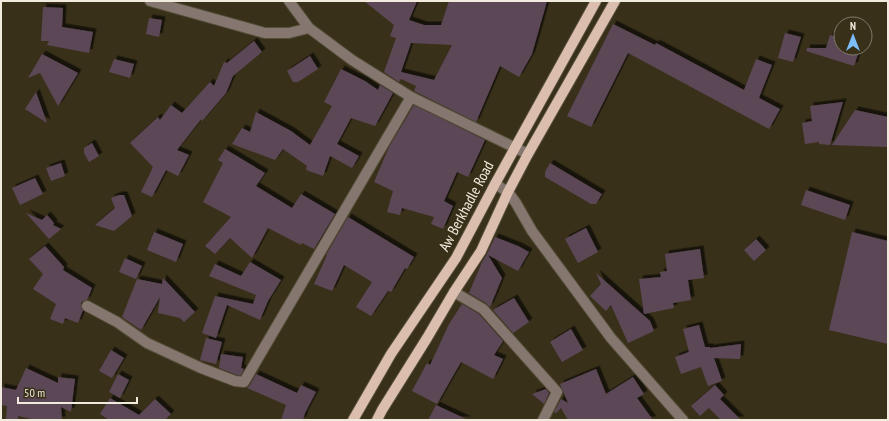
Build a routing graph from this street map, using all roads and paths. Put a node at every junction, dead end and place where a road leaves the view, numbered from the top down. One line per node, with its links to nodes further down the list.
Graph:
1 (150, 1): 5 (street)
2 (289, 1): 5 (street)
3 (596, 1): 7 (main road, Aw Berkhadle Road)
4 (615, 1): 8 (main road, Aw Berkhadle Road)
5 (309, 28): 6 (street)
6 (412, 96): 7 (street); 12 (street)
7 (515, 148): 8 (street); 9 (main road, Aw Berkhadle Road)
8 (528, 154): 10 (main road, Aw Berkhadle Road)
9 (495, 184): 10 (street); 13 (main road, Aw Berkhadle Road)
10 (508, 192): 11 (main road, Aw Berkhadle Road); 16 (street)
11 (454, 292): 14 (main road, Aw Berkhadle Road); 15 (street)
12 (87, 306)
13 (353, 420)
14 (377, 420)
15 (542, 420)
16 (683, 420)

